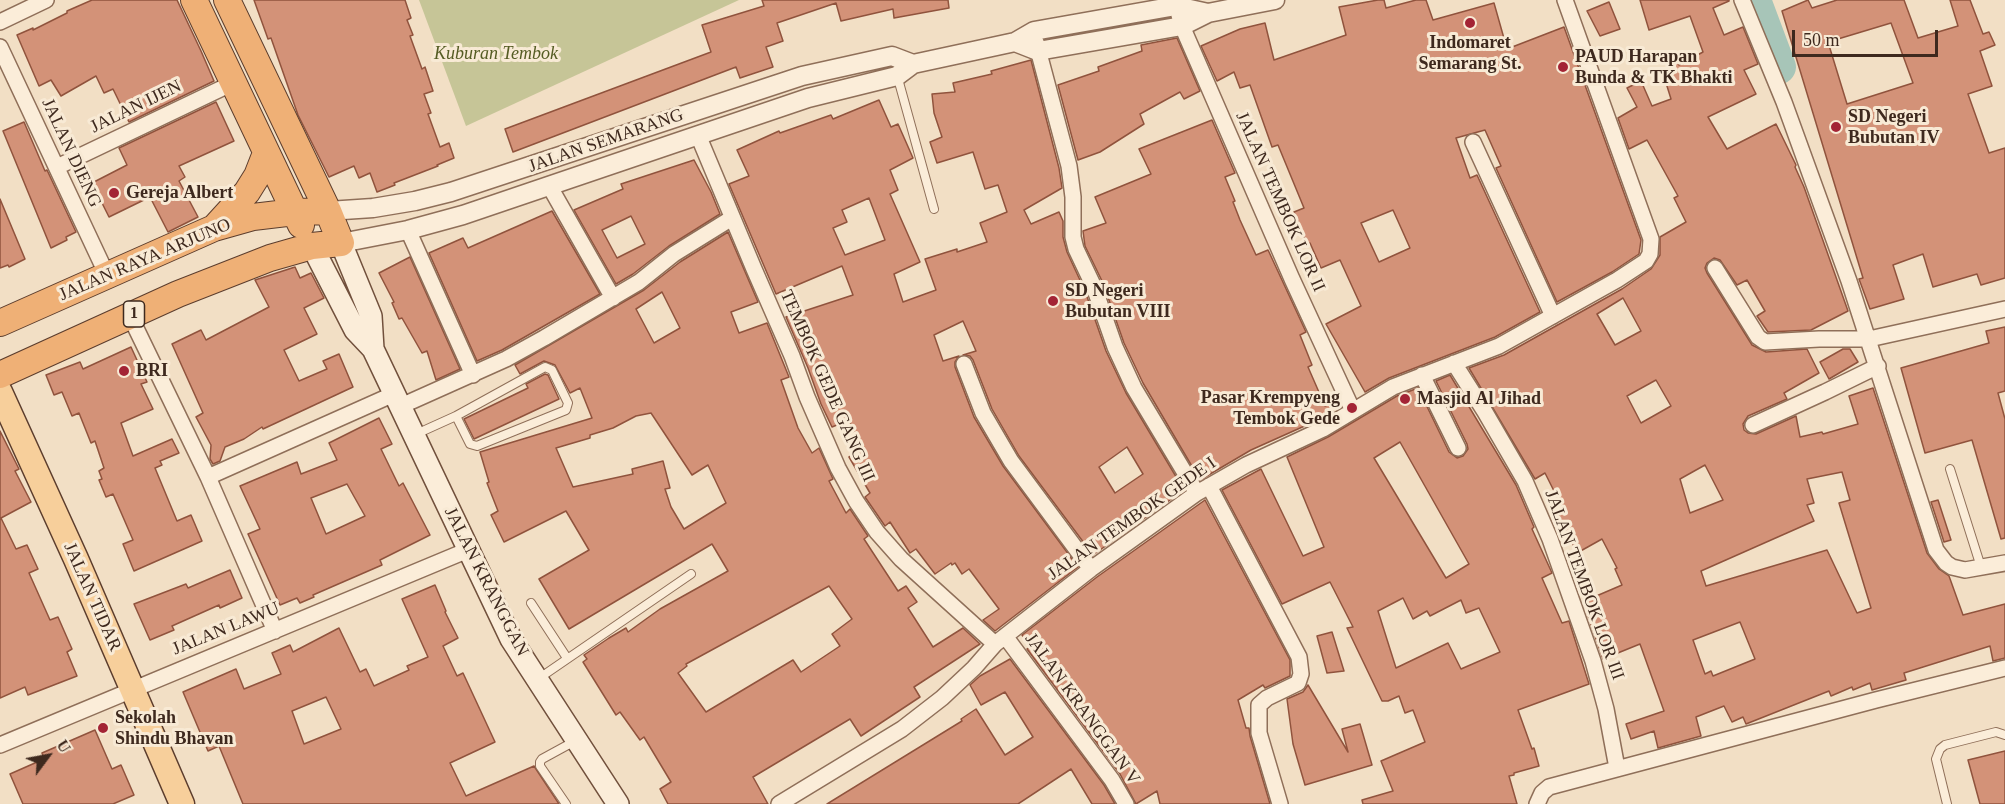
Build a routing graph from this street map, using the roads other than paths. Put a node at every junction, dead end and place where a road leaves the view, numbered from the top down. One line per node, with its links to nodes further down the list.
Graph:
1 (46, 0): 10 (street)
2 (194, 0): 19 (highway)
3 (227, 0): 26 (highway, JALAN KRANGGAN)
4 (1275, 0): 9 (street, JALAN SEMARANG)
5 (1565, 0): 38 (street, JALAN TEMBOK GEDE I)
6 (1742, 0): 40 (street)
7 (1143, 5): 8 (street, JALAN SEMARANG); 12 (street, JALAN SEMARANG)
8 (1176, 6): 9 (street, JALAN SEMARANG); 11 (street, JALAN TEMBOK LOR II)
9 (1208, 13): 11 (street, JALAN SEMARANG)
10 (0, 22)
11 (1182, 26): 15 (street, JALAN SEMARANG); 50 (street, JALAN TEMBOK LOR II)
12 (1034, 30): 13 (street, JALAN SEMARANG); 15 (street)
13 (1015, 42): 15 (street); 17 (street, JALAN SEMARANG)
14 (0, 47): 23 (street, JALAN DIENG)
15 (1038, 51): 57 (street)
16 (892, 56): 17 (street); 18 (lane); 26 (street, JALAN SEMARANG)
17 (914, 64): 18 (street, JALAN SEMARANG)
18 (897, 76): 20 (street, JALAN SEMARANG); 25 (lane)
19 (233, 83): 22 (highway); 23 (street, JALAN IJEN)
20 (698, 135): 24 (street, JALAN SEMARANG); 28 (street, TEMBOK GEDE GANG III)
21 (1473, 142): 38 (street)
22 (266, 153): 27 (highway); 29 (highway)
23 (57, 167): 34 (street, JALAN DIENG)
24 (550, 187): 30 (street, JALAN SEMARANG); 35 (street)
25 (934, 209)
26 (328, 211): 27 (highway, JALAN SEMARANG); 31 (highway, JALAN KRANGGAN)
27 (295, 212): 29 (highway, JALAN RAYA ARJUNO); 32 (highway)
28 (732, 218): 35 (street); 65 (street, TEMBOK GEDE GANG III)
29 (214, 228): 34 (highway, JALAN RAYA ARJUNO)
30 (408, 230): 31 (street, JALAN SEMARANG); 46 (street)
31 (341, 243): 32 (highway, JALAN SEMARANG / 1); 41 (main road, JALAN KRANGGAN)
32 (312, 246): 37 (highway, 1); 41 (main road, JALAN KRANGGAN)
33 (1715, 268): 40 (street)
34 (107, 275): 39 (highway, JALAN RAYA ARJUNO)
35 (613, 298): 46 (street)
36 (2005, 309): 40 (street)
37 (130, 316): 45 (highway, 1); 56 (street)
38 (1553, 316): 42 (street, JALAN TEMBOK GEDE I)
39 (0, 323)
40 (1869, 339): 44 (street)
41 (373, 349): 49 (main road, JALAN KRANGGAN)
42 (1454, 363): 47 (street, JALAN TEMBOK GEDE I); 73 (street, JALAN TEMBOK LOR III)
43 (964, 364): 61 (street)
44 (1878, 366): 52 (street); 60 (street)
45 (0, 375)
46 (473, 375): 49 (street)
47 (1422, 375): 50 (street, JALAN TEMBOK GEDE I); 54 (street)
48 (0, 392): 69 (main road, JALAN TIDAR)
49 (397, 400): 53 (main road, JALAN KRANGGAN); 56 (street)
50 (1353, 411): 57 (street, JALAN TEMBOK GEDE I)
51 (456, 416): 51 (lane); 53 (lane)
52 (1753, 425)
53 (414, 435): 58 (main road, JALAN KRANGGAN)
54 (1458, 448)
55 (1950, 469): 60 (lane)
56 (208, 477): 64 (street)
57 (1203, 490): 61 (street, JALAN TEMBOK GEDE I); 79 (street)
58 (468, 550): 64 (street, JALAN LAWU); 68 (main road, JALAN KRANGGAN)
59 (2005, 562): 60 (street)
60 (1981, 567)
61 (1091, 570): 65 (street, JALAN TEMBOK GEDE I)
62 (691, 574): 66 (lane)
63 (531, 603): 66 (lane)
64 (275, 631): 69 (street, JALAN LAWU)
65 (1000, 640): 77 (street, JALAN TEMBOK GEDE I); 78 (street, JALAN KRANGGAN V)
66 (567, 658): 68 (lane)
67 (2005, 668): 73 (street)
68 (537, 680): 71 (main road, JALAN KRANGGAN)
69 (132, 689): 72 (street, JALAN LAWU); 74 (main road, JALAN TIDAR)
70 (2005, 735): 81 (lane)
71 (576, 741): 75 (lane); 76 (main road, JALAN KRANGGAN)
72 (0, 745)
73 (1617, 768): 80 (street)
74 (182, 804)
75 (566, 804)
76 (618, 804)
77 (779, 804)
78 (1126, 804)
79 (1280, 804)
80 (1537, 804)
81 (1947, 804)

